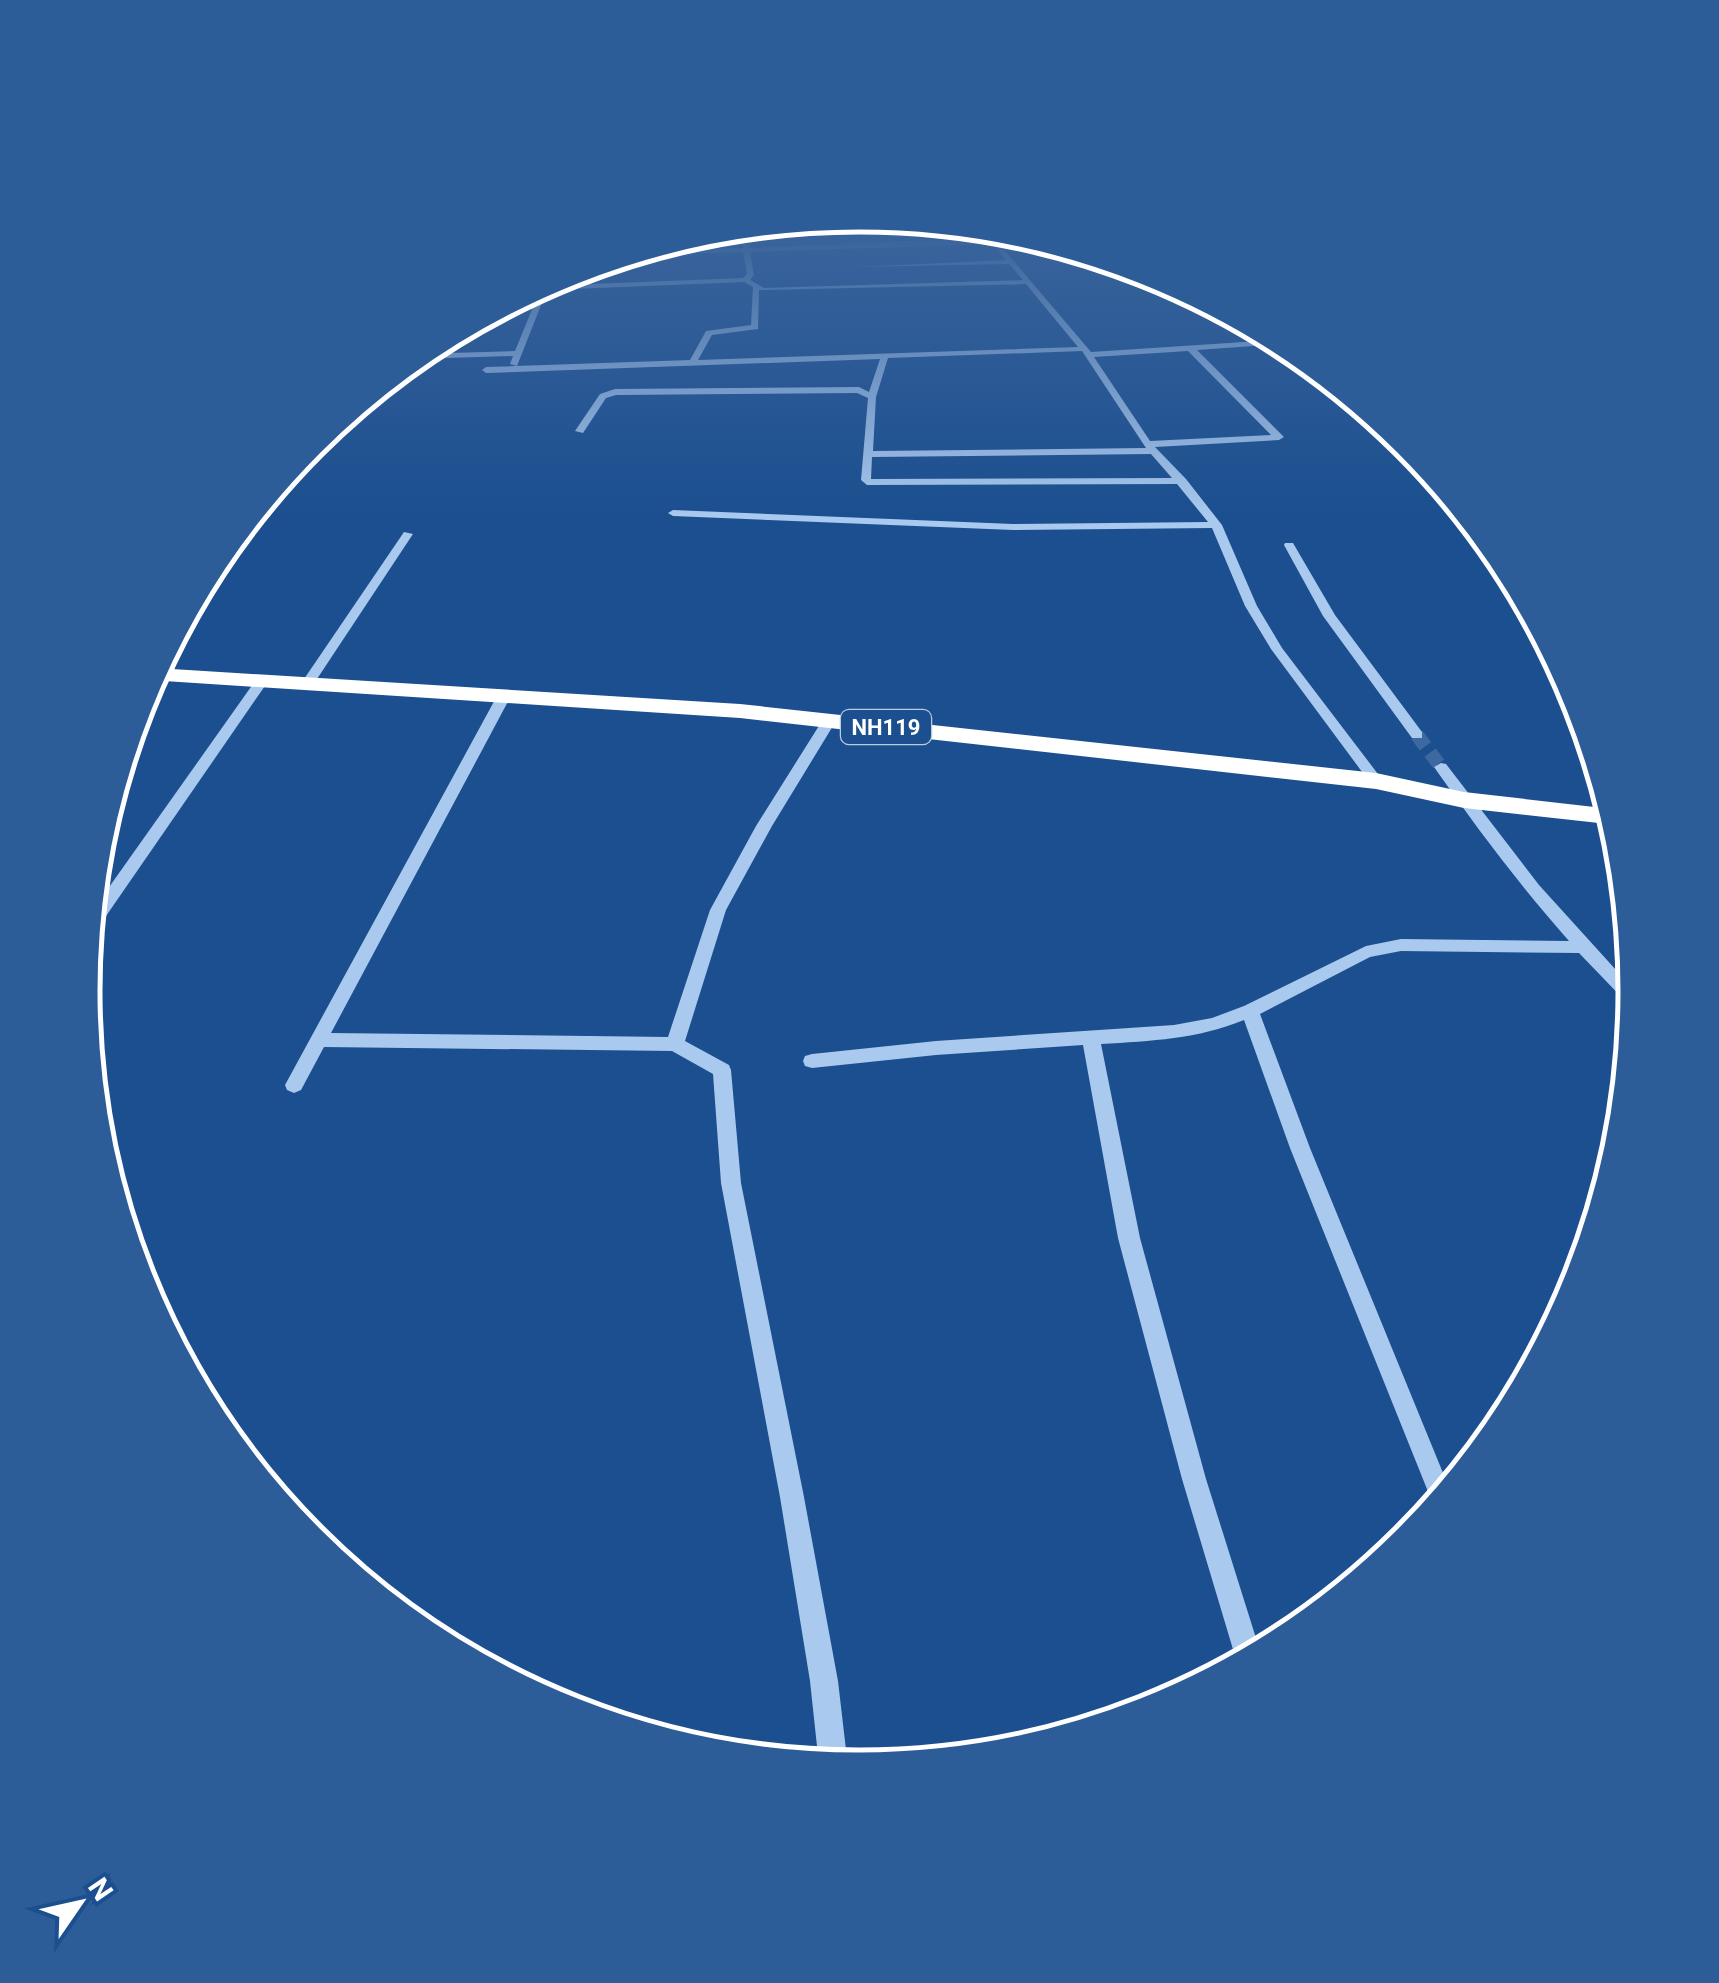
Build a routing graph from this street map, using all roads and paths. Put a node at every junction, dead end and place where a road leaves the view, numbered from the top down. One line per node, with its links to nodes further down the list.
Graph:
1 (525, 331): 7 (street)
2 (722, 331): 10 (street)
3 (1069, 331): 6 (street)
4 (1255, 344): 5 (street)
5 (1190, 348): 6 (street); 15 (street)
6 (1087, 352): 8 (street); 15 (street)
7 (518, 353): 9 (street); 11 (street)
8 (885, 354): 10 (street); 13 (street)
9 (446, 355)
10 (693, 362): 11 (street)
11 (512, 369): 12 (street)
12 (486, 370)
13 (872, 398): 14 (street); 16 (street)
14 (580, 431)
15 (1151, 448): 16 (street); 17 (street)
16 (868, 454): 18 (street)
17 (1182, 481): 18 (street); 21 (street)
18 (874, 484): 20 (street)
19 (673, 512): 20 (street)
20 (871, 520): 21 (street)
21 (1216, 525): 31 (street)
22 (408, 534): 26 (street)
23 (1289, 545): 29 (street)
24 (170, 675): 25 (highway, NH119)
25 (263, 680): 26 (highway, NH119); 34 (street)
26 (308, 682): 27 (highway, NH119)
27 (504, 696): 28 (highway, NH119); 39 (street)
28 (829, 721): 31 (highway, NH119); 40 (street)
29 (1417, 735)
30 (1442, 768): 32 (street)
31 (1376, 781): 32 (highway, NH119)
32 (1464, 800): 33 (highway, NH119); 35 (street)
33 (1598, 815)
34 (105, 905)
35 (1580, 947): 36 (street); 37 (street)
36 (1619, 985)
37 (1250, 1011): 38 (street); 43 (street)
38 (1091, 1039): 41 (street); 44 (street)
39 (318, 1040): 40 (street); 42 (street)
40 (675, 1044): 45 (street)
41 (812, 1060)
42 (294, 1085)
43 (1436, 1486)
44 (1245, 1646)
45 (831, 1750)

